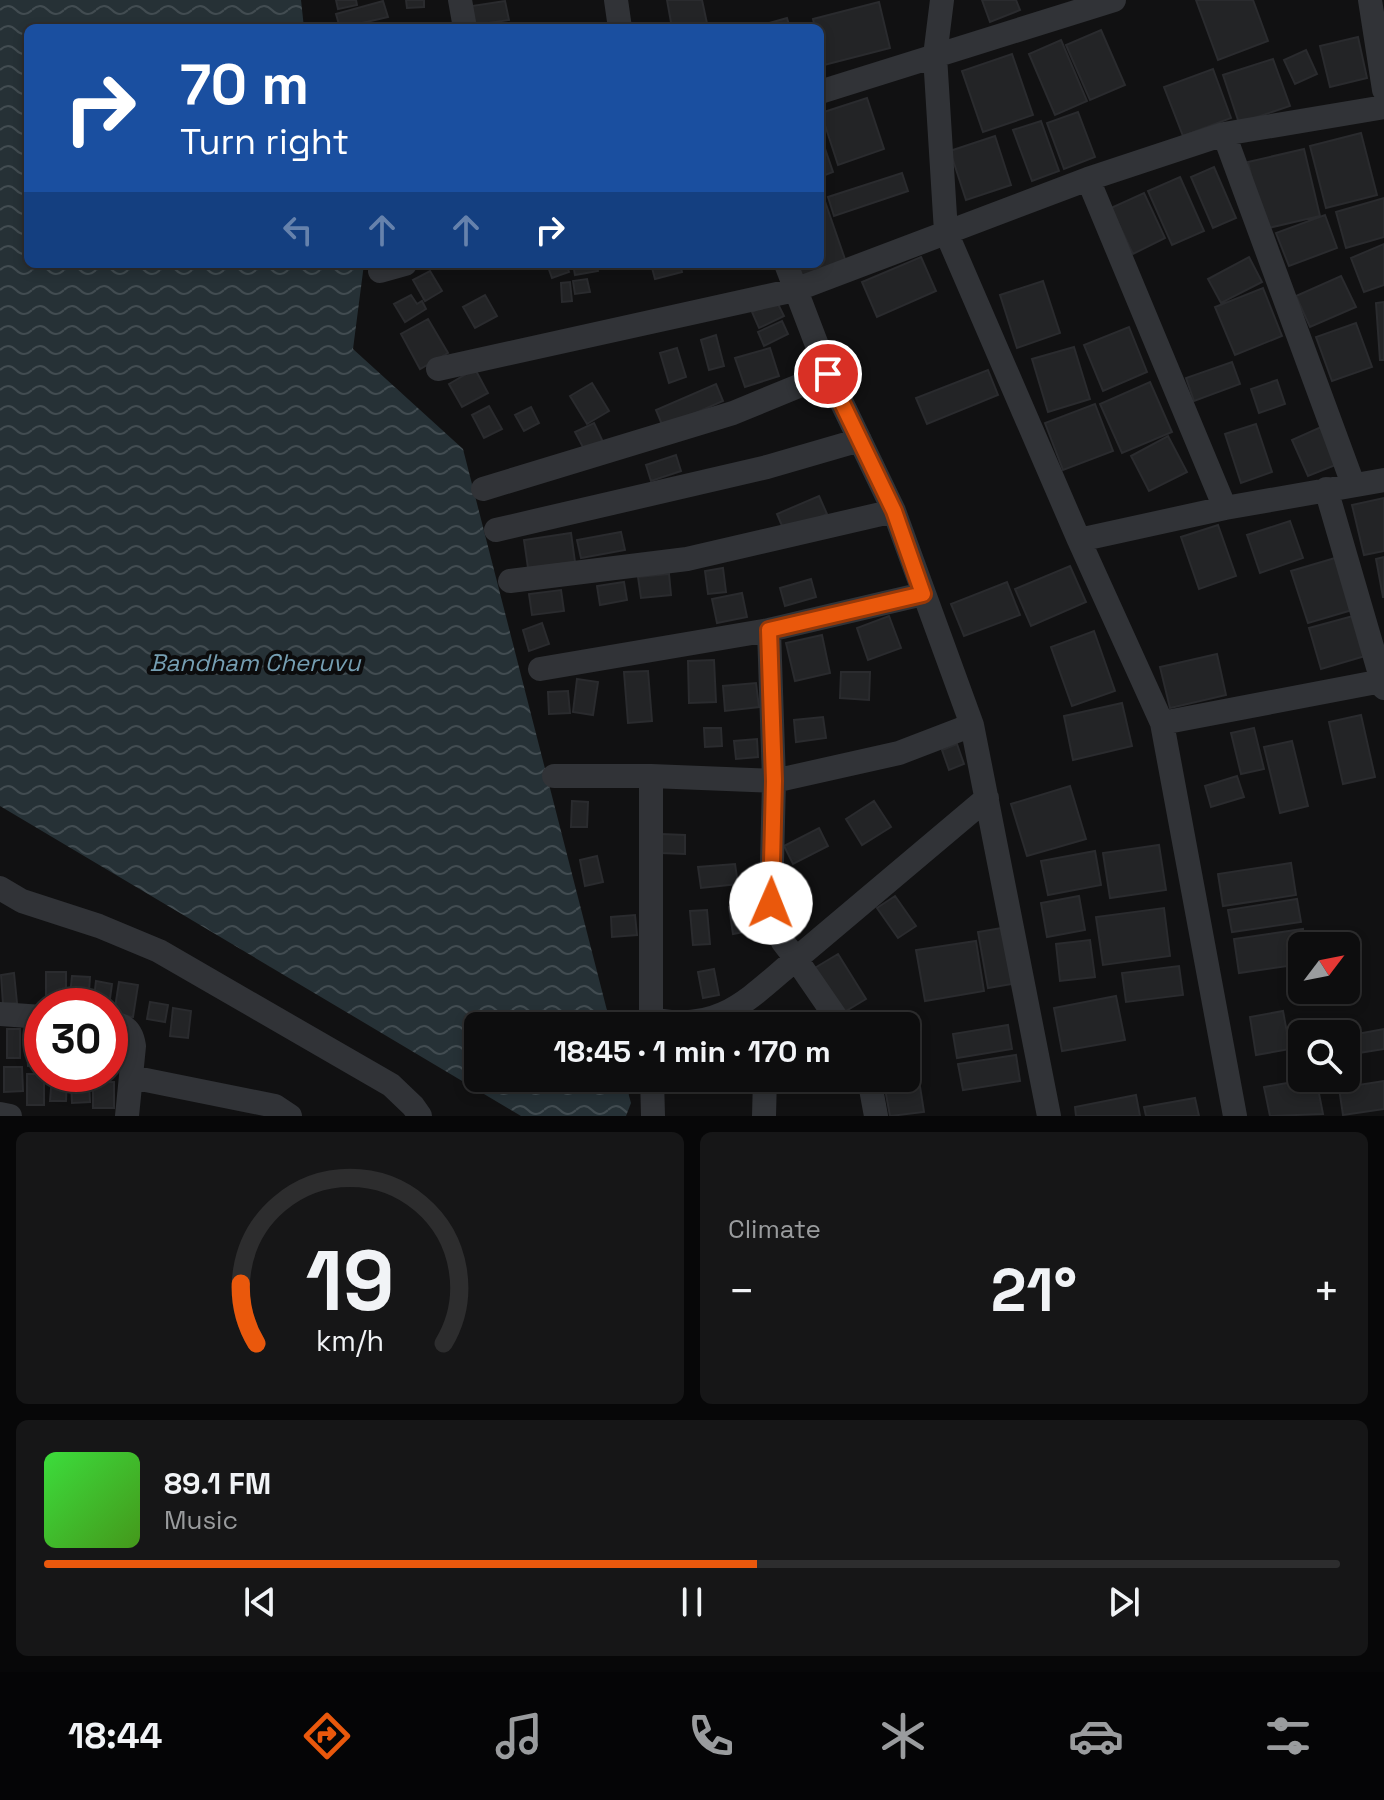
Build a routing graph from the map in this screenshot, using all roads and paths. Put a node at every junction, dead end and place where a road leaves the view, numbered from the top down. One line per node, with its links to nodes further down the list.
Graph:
1 (460, 0): 6 (street)
2 (616, 0): 7 (street)
3 (942, 0): 8 (street)
4 (1114, 0): 8 (street)
5 (1370, 0): 9 (street)
6 (464, 24)
7 (619, 24)
8 (935, 56): 10 (street); 14 (street)
9 (1384, 90)
10 (824, 91)
11 (1384, 107): 12 (street)
12 (1224, 134): 13 (street); 23 (street)
13 (1088, 179): 14 (street); 26 (street)
14 (946, 232): 18 (street); 29 (street)
15 (391, 268): 17 (street)
16 (787, 268): 18 (street)
17 (380, 271)
18 (795, 290): 19 (street); 20 (street)
19 (438, 369)
20 (828, 374): 21 (street); 24 (street)
21 (860, 440): 27 (street); 28 (street)
22 (1384, 480): 23 (street)
23 (1353, 484): 25 (street)
24 (483, 489)
25 (1326, 489): 26 (street); 34 (street)
26 (1225, 508): 29 (street)
27 (894, 511): 30 (street); 31 (street)
28 (496, 530)
29 (1079, 540): 35 (street)
30 (510, 581)
31 (923, 594): 32 (street); 36 (street)
32 (769, 630): 33 (street); 39 (street)
33 (540, 669)
34 (1383, 684): 35 (street)
35 (1162, 723): 62 (street)
36 (972, 725): 39 (street); 40 (street)
37 (554, 776): 38 (street)
38 (651, 776): 39 (street); 43 (street)
39 (774, 781): 42 (street)
40 (987, 798): 42 (street); 61 (street)
41 (0, 888): 57 (street)
42 (796, 959): 44 (street); 45 (street)
43 (651, 1012)
44 (729, 1012)
45 (832, 1012)
46 (0, 1014): 47 (street)
47 (24, 1016)
48 (128, 1030): 49 (street)
49 (131, 1077): 55 (street); 56 (street)
50 (652, 1092): 58 (street)
51 (765, 1092): 59 (street)
52 (872, 1092): 60 (street)
53 (0, 1114): 54 (street)
54 (10, 1116)
55 (127, 1116)
56 (290, 1116)
57 (420, 1116)
58 (653, 1116)
59 (764, 1116)
60 (876, 1116)
61 (1049, 1116)
62 (1235, 1116)

